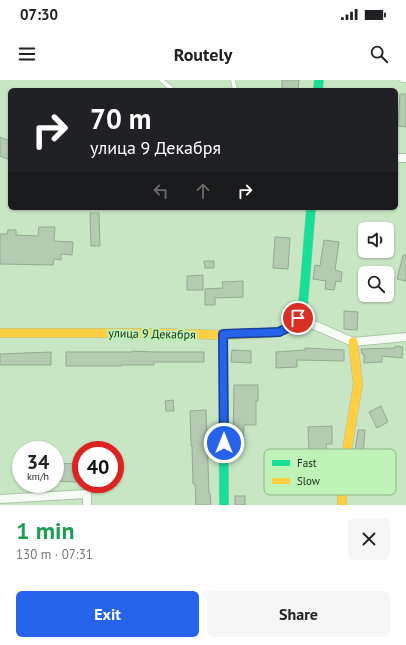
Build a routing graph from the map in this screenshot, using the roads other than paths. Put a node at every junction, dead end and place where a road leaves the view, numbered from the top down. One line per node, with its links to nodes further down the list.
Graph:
1 (161, 80): 4 (lane)
2 (402, 80): 3 (lane)
3 (406, 80)
4 (171, 88)
5 (311, 210): 6 (street)
6 (298, 318): 8 (street, улица 9 Декабря); 10 (street)
7 (0, 333): 8 (street, улица 9 Декабря)
8 (223, 334): 14 (street)
9 (406, 336): 10 (street)
10 (353, 342): 11 (street)
11 (347, 449)
12 (0, 498): 13 (street)
13 (87, 505)
14 (224, 505)

